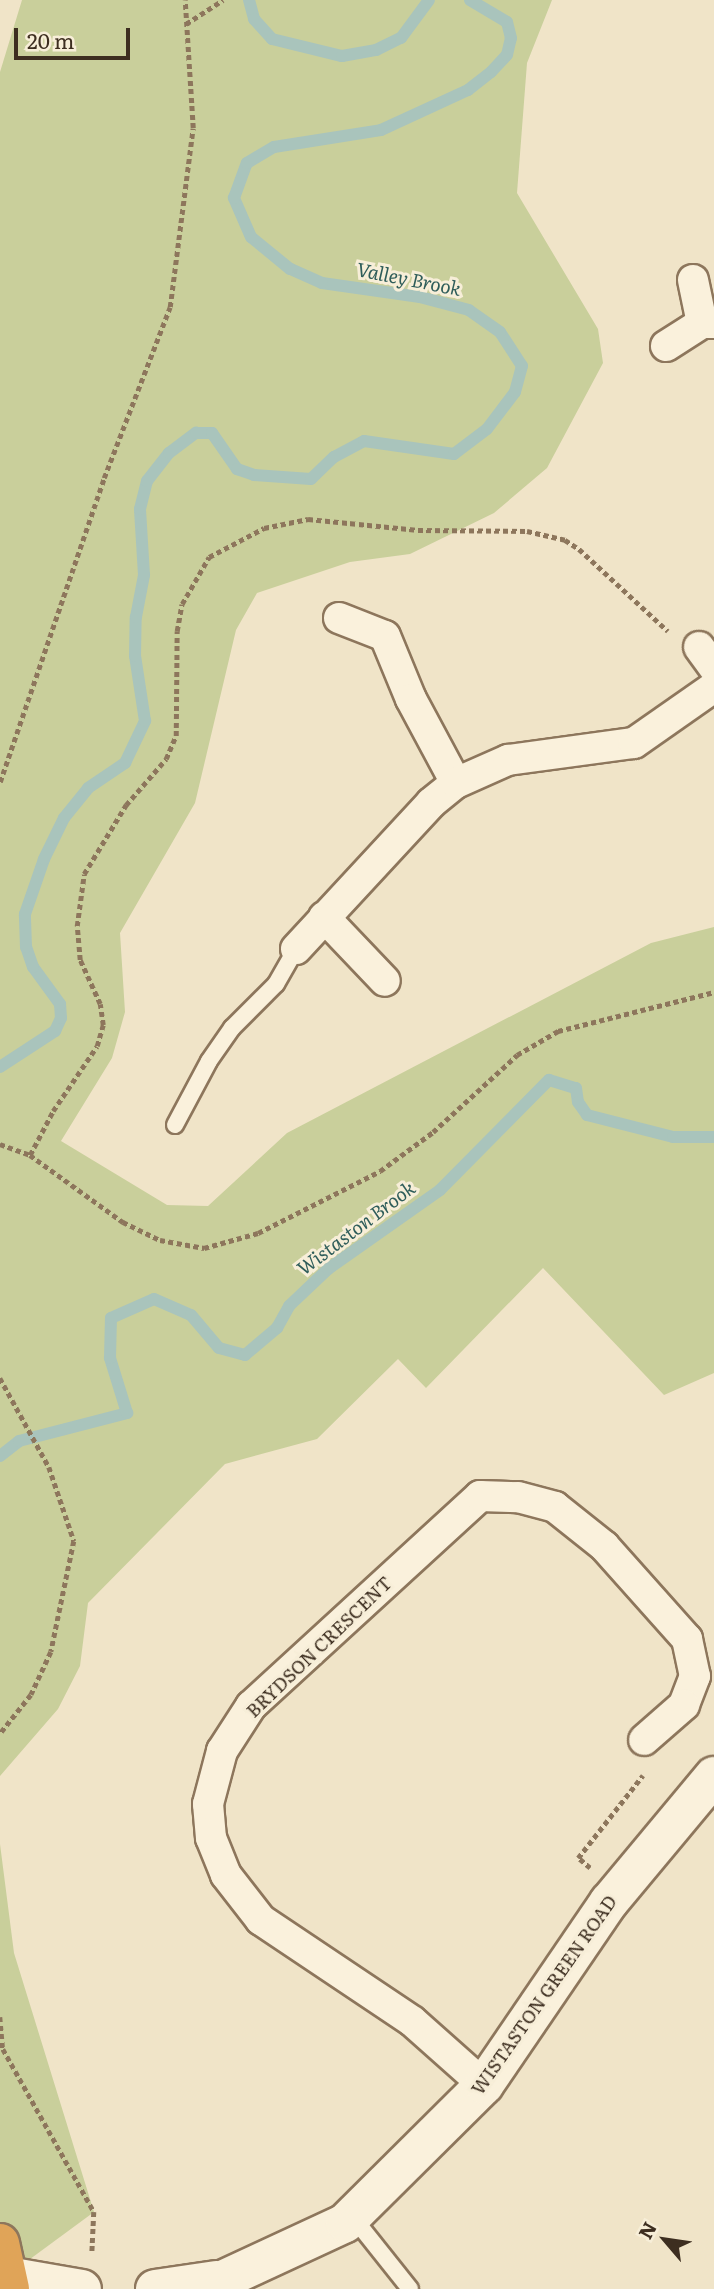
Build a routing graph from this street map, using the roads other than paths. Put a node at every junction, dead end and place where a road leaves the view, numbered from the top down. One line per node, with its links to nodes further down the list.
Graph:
1 (693, 280): 2 (street)
2 (708, 323): 3 (street)
3 (666, 346)
4 (339, 618): 6 (street)
5 (714, 687): 6 (street)
6 (456, 783): 7 (street)
7 (324, 916): 8 (street); 9 (street)
8 (296, 949): 10 (lane)
9 (385, 981)
10 (175, 1125)
11 (644, 1740): 13 (street, BRYDSON CRESCENT)
12 (714, 1776): 13 (street, WISTASTON GREEN ROAD)
13 (484, 2085): 14 (street, WISTASTON GREEN ROAD)
14 (352, 2216): 16 (street, WISTASTON GREEN ROAD); 19 (lane)
15 (6, 2269): 17 (street)
16 (209, 2284): 18 (street, WISTASTON GREEN ROAD)
17 (82, 2289)
18 (155, 2289)
19 (410, 2289)

